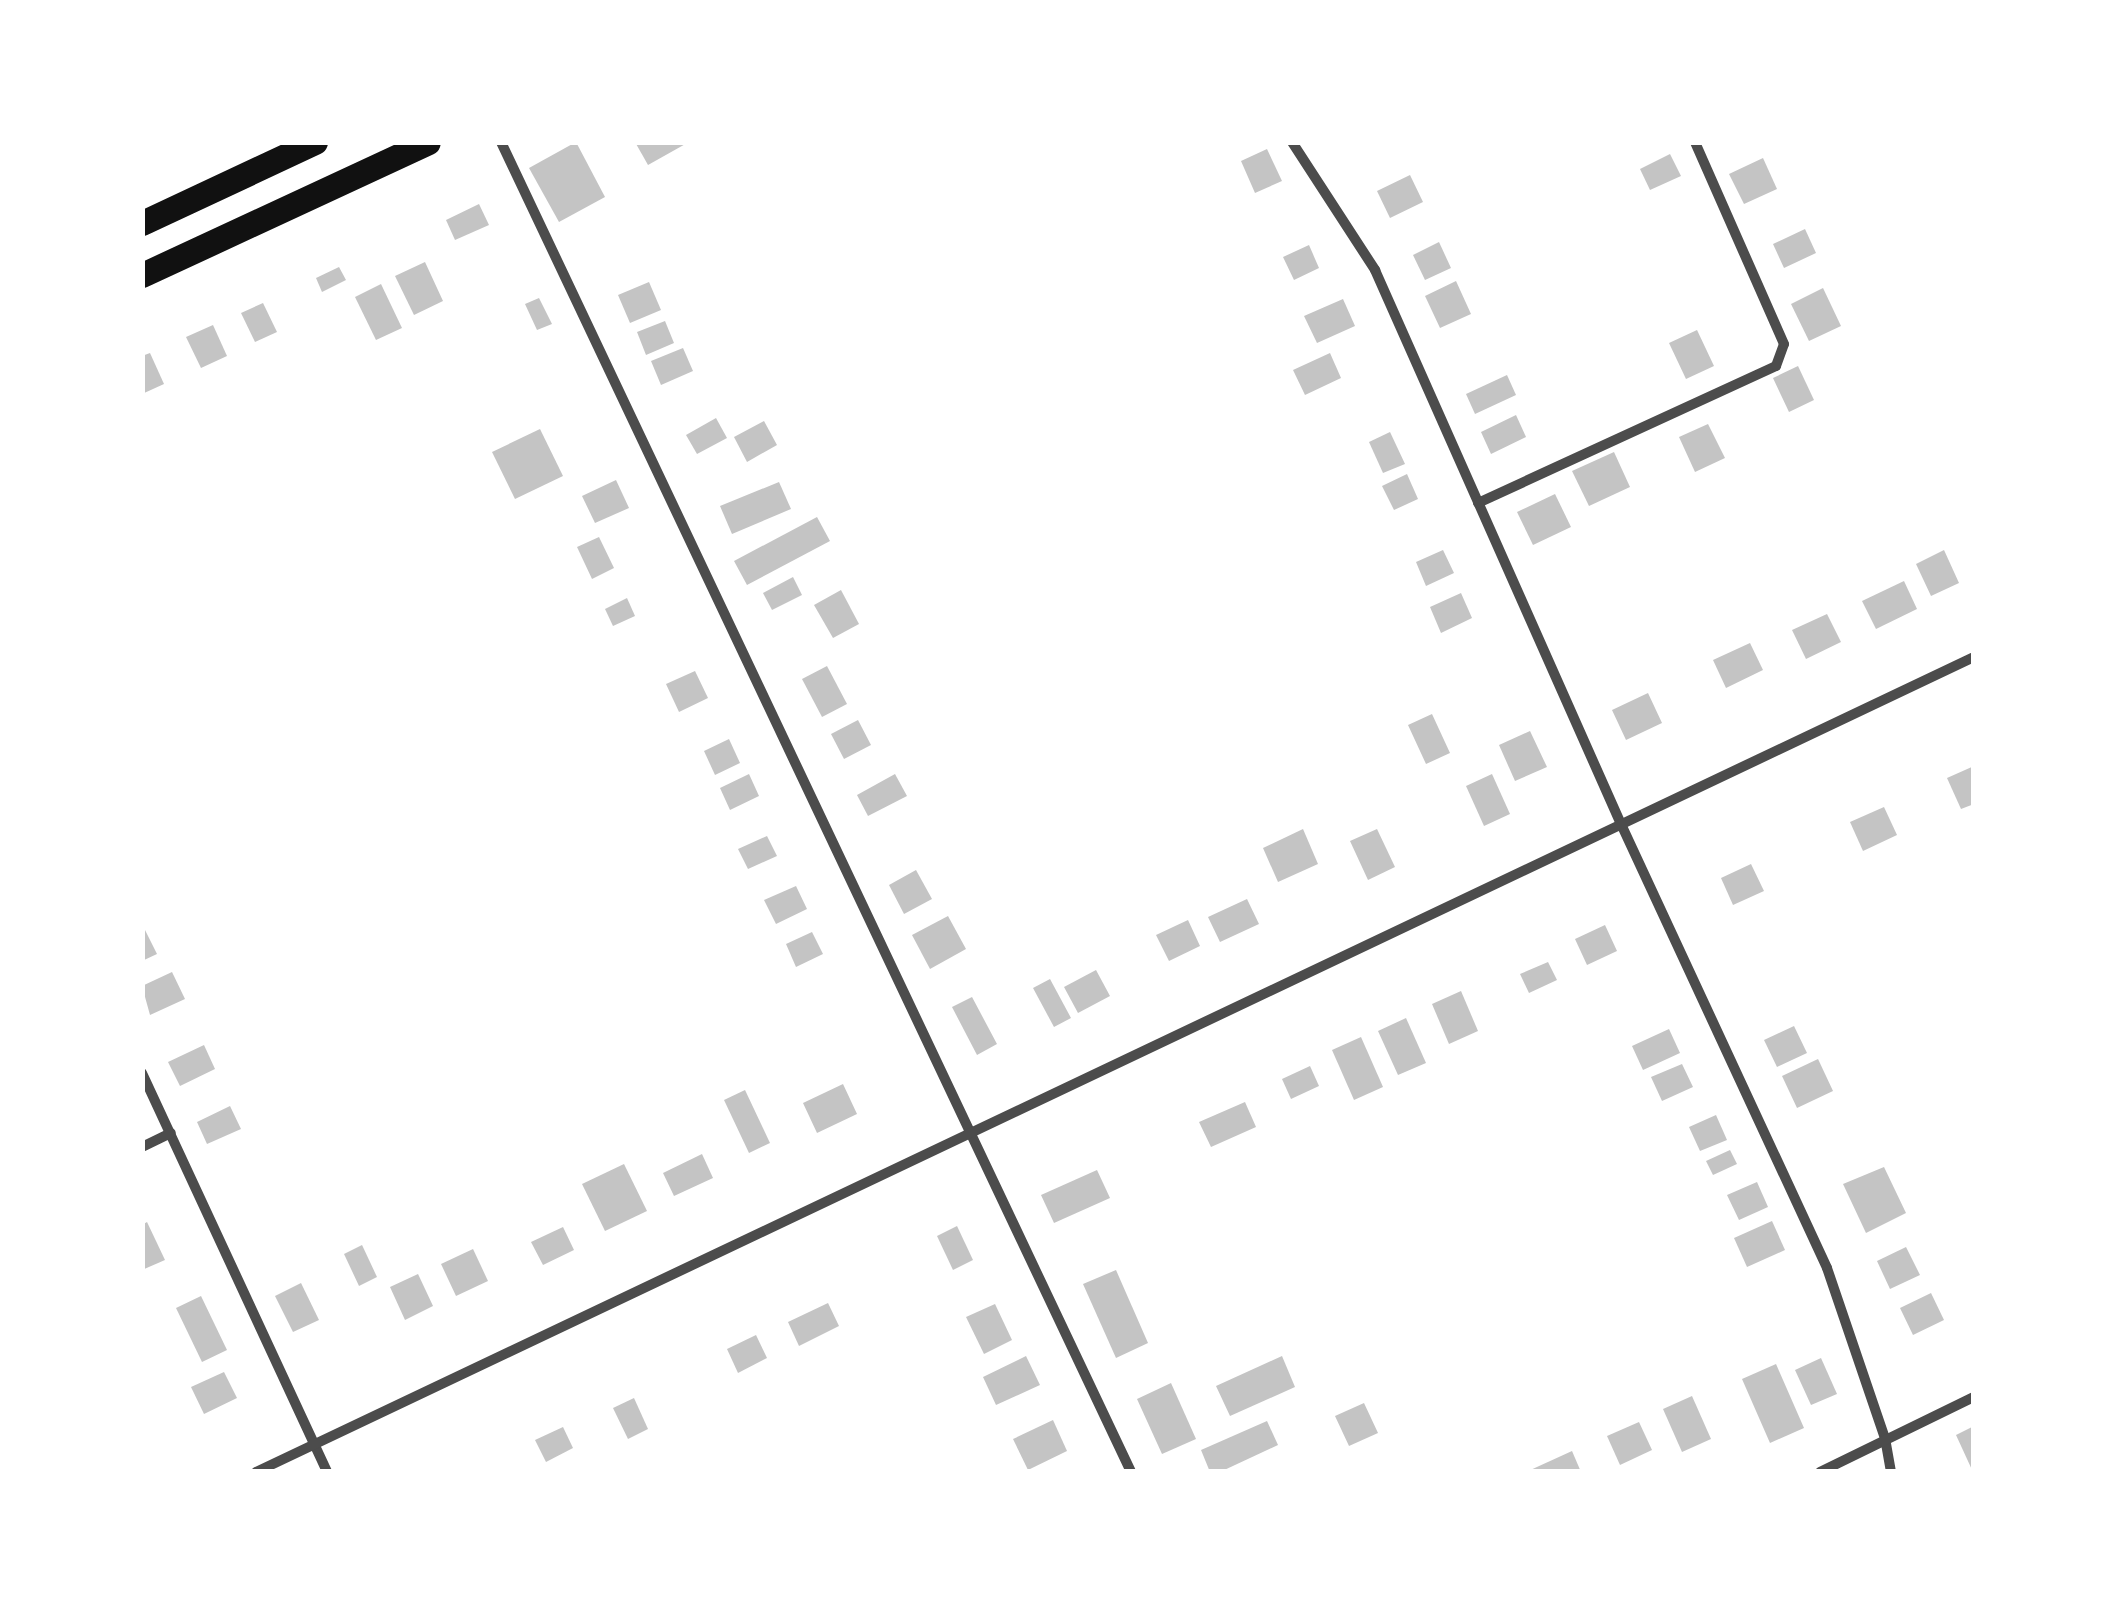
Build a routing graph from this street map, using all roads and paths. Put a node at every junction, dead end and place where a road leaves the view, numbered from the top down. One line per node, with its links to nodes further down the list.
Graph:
1 (315, 142): 6 (main road)
2 (428, 142): 7 (main road)
3 (501, 142): 12 (street)
4 (1292, 142): 8 (street)
5 (1696, 142): 8 (street)
6 (142, 223)
7 (142, 275)
8 (1478, 502): 10 (street)
9 (1974, 657): 10 (street)
10 (1621, 824): 12 (street); 16 (street)
11 (142, 1073): 13 (street)
12 (971, 1132): 17 (street); 20 (street)
13 (170, 1133): 14 (street); 17 (street)
14 (142, 1147)
15 (1974, 1397): 16 (street)
16 (1885, 1438): 21 (street); 22 (street)
17 (314, 1444): 18 (street); 19 (street)
18 (256, 1472)
19 (327, 1472)
20 (1132, 1472)
21 (1820, 1472)
22 (1892, 1472)

